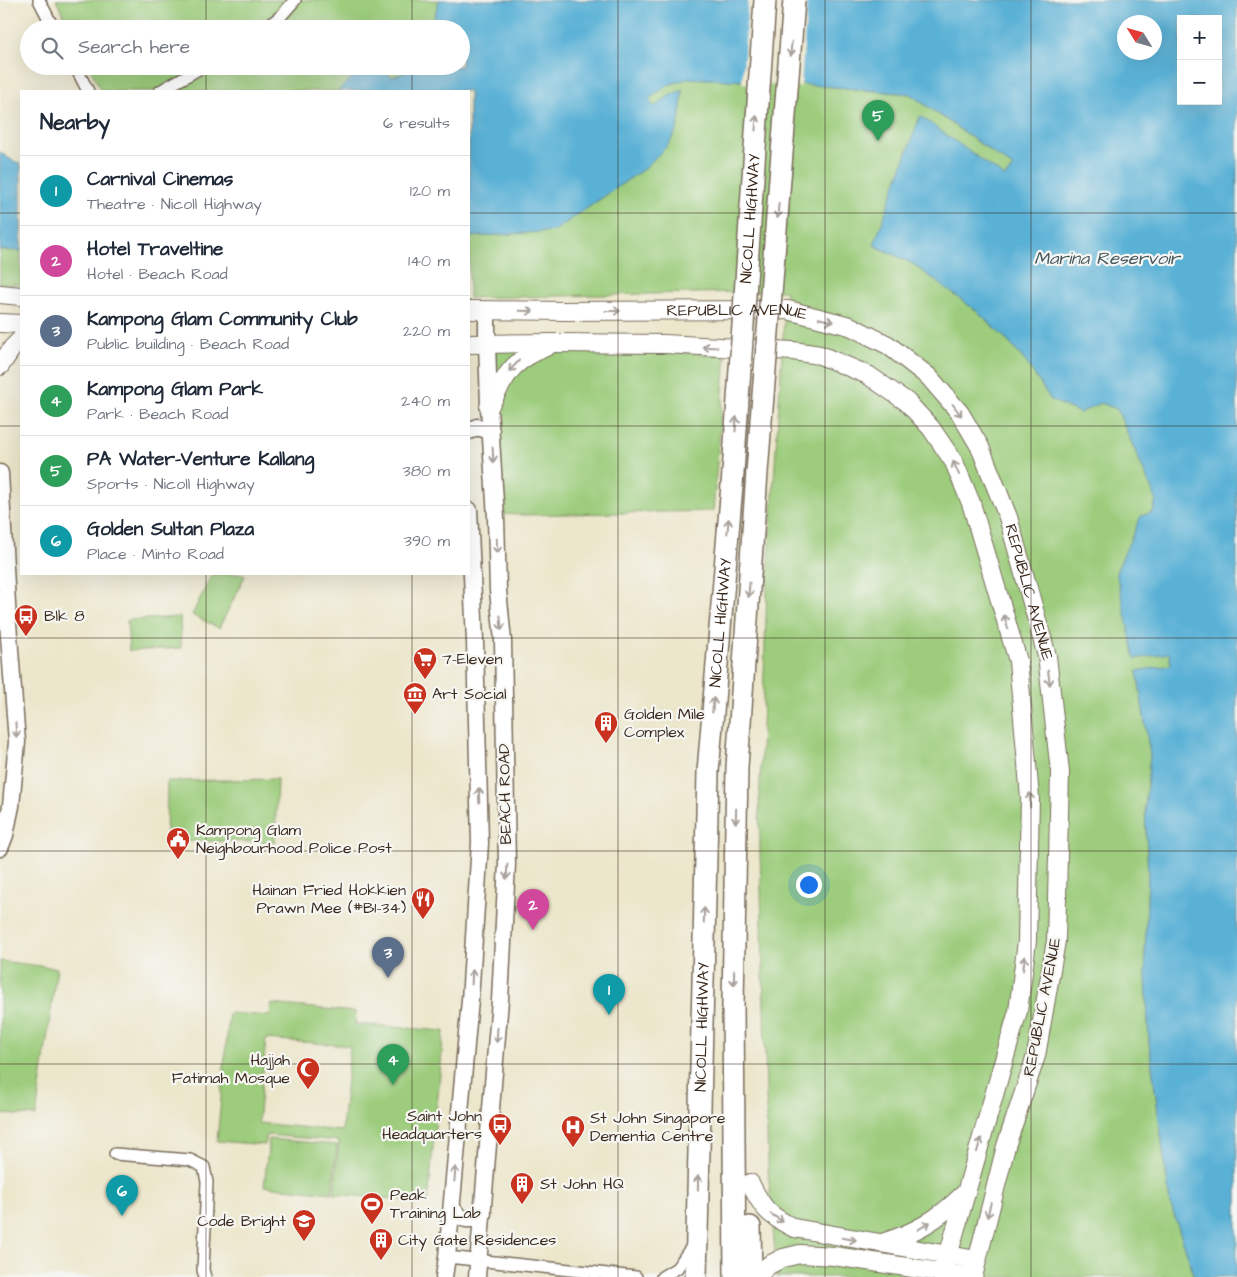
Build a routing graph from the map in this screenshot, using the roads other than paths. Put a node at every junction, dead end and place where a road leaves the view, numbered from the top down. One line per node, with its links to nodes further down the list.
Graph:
1 (39, 0): 5 (street)
2 (295, 0): 6 (street)
3 (764, 0): 34 (highway, NICOLL HIGHWAY, one-way to 3, bridge)
4 (794, 0): 28 (highway, NICOLL HIGHWAY, one-way to 28, bridge)
5 (49, 20)
6 (276, 20)
7 (80, 75): 9 (street)
8 (188, 75): 10 (street)
9 (87, 90)
10 (162, 90)
11 (0, 294): 12 (main road)
12 (20, 296)
13 (470, 310): 14 (main road, REPUBLIC AVENUE)
14 (488, 310): 20 (main road, BEACH ROAD); 40 (main road, REPUBLIC AVENUE, one-way to 40)
15 (0, 323): 16 (main road)
16 (20, 324)
17 (20, 340): 21 (main road)
18 (556, 342): 20 (main road, REPUBLIC AVENUE); 22 (main road, one-way to 22); 31 (main road, REPUBLIC AVENUE, one-way to 18)
19 (470, 344): 20 (main road, REPUBLIC AVENUE)
20 (487, 344): 22 (main road, BEACH ROAD)
21 (0, 366)
22 (490, 407): 24 (main road, BEACH ROAD)
23 (470, 430): 24 (main road)
24 (491, 431): 33 (main road, BEACH ROAD, one-way to 33)
25 (0, 473): 27 (main road, one-way to 27)
26 (470, 532): 32 (main road, BEACH ROAD, one-way to 26)
27 (0, 848)
28 (733, 1005): 30 (highway); 48 (highway, NICOLL HIGHWAY)
29 (115, 1154): 41 (street)
30 (750, 1183): 35 (main road, one-way to 35); 49 (highway)
31 (966, 1192): 35 (main road, one-way to 31); 36 (main road, REPUBLIC AVENUE)
32 (452, 1208): 33 (main road); 37 (main road, BEACH ROAD)
33 (483, 1213): 38 (main road, BEACH ROAD)
34 (697, 1231): 46 (street); 47 (highway, NICOLL HIGHWAY)
35 (880, 1244): 36 (main road)
36 (948, 1255): 40 (main road); 42 (main road, REPUBLIC AVENUE)
37 (448, 1257): 38 (street); 43 (main road, BEACH ROAD)
38 (480, 1260): 44 (main road, BEACH ROAD); 45 (street)
39 (873, 1261): 42 (main road); 50 (main road); 51 (main road)
40 (974, 1271): 42 (main road)
41 (202, 1275)
42 (942, 1275)
43 (444, 1277)
44 (477, 1277)
45 (636, 1277)
46 (662, 1277)
47 (696, 1277)
48 (735, 1277)
49 (751, 1277)
50 (756, 1277)
51 (898, 1277)

